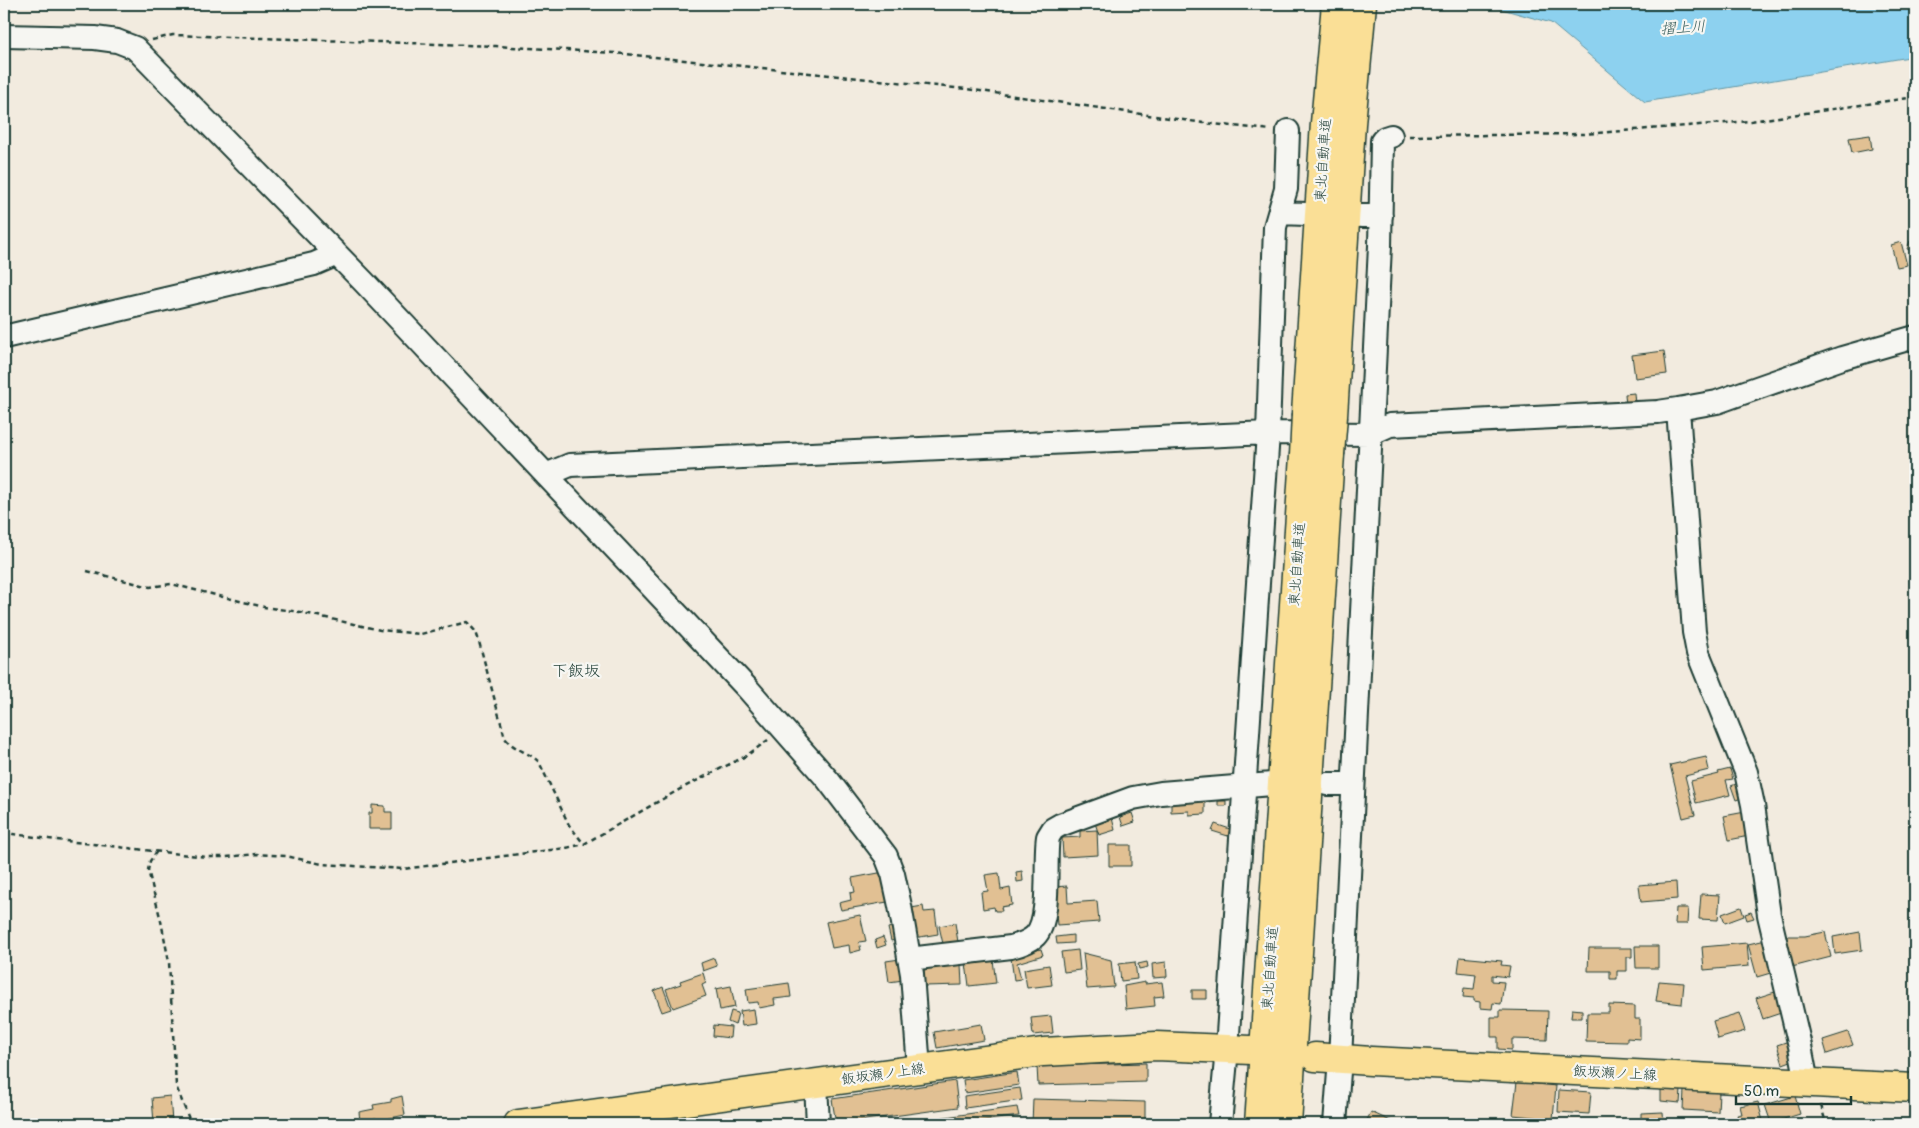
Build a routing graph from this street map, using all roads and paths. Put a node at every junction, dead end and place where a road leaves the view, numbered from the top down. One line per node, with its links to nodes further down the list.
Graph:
1 (1336, 4): 6 (main road, 東北自動車道)
2 (1362, 4): 6 (main road, 東北自動車道)
3 (4, 36): 4 (street)
4 (134, 48): 7 (path); 11 (street)
5 (1915, 97): 8 (path)
6 (1338, 124): 17 (main road, 東北自動車道, bridge); 17 (main road, 東北自動車道, bridge)
7 (1288, 132): 9 (street)
8 (1391, 136): 16 (street)
9 (1280, 213): 10 (street); 15 (street)
10 (1306, 214)
11 (334, 251): 12 (street); 18 (street)
12 (4, 337)
13 (1915, 337): 14 (street)
14 (1678, 409): 16 (street); 32 (street)
15 (1268, 433): 16 (street); 18 (street); 24 (street)
16 (1370, 434): 23 (street)
17 (1317, 455): 39 (main road, 東北自動車道); 40 (main road, 東北自動車道)
18 (546, 475): 20 (street)
19 (87, 571): 26 (path)
20 (784, 729): 26 (path); 28 (street)
21 (1272, 784): 24 (street)
22 (1327, 784): 23 (street)
23 (1354, 784): 30 (street)
24 (1243, 786): 28 (street); 29 (street)
25 (4, 830): 27 (path)
26 (584, 844): 27 (path)
27 (157, 851): 35 (path)
28 (909, 959): 31 (street)
29 (1239, 1049): 31 (main road, 飯坂瀬ノ上線); 38 (street)
30 (1328, 1058): 32 (main road, 飯坂瀬ノ上線); 41 (street)
31 (919, 1069): 33 (main road, 飯坂瀬ノ上線)
32 (1807, 1083): 34 (main road, 飯坂瀬ノ上線)
33 (816, 1084): 36 (main road, 飯坂瀬ノ上線); 37 (street)
34 (1915, 1088)
35 (191, 1124)
36 (518, 1124)
37 (818, 1124)
38 (1220, 1124)
39 (1260, 1124)
40 (1286, 1124)
41 (1334, 1124)

